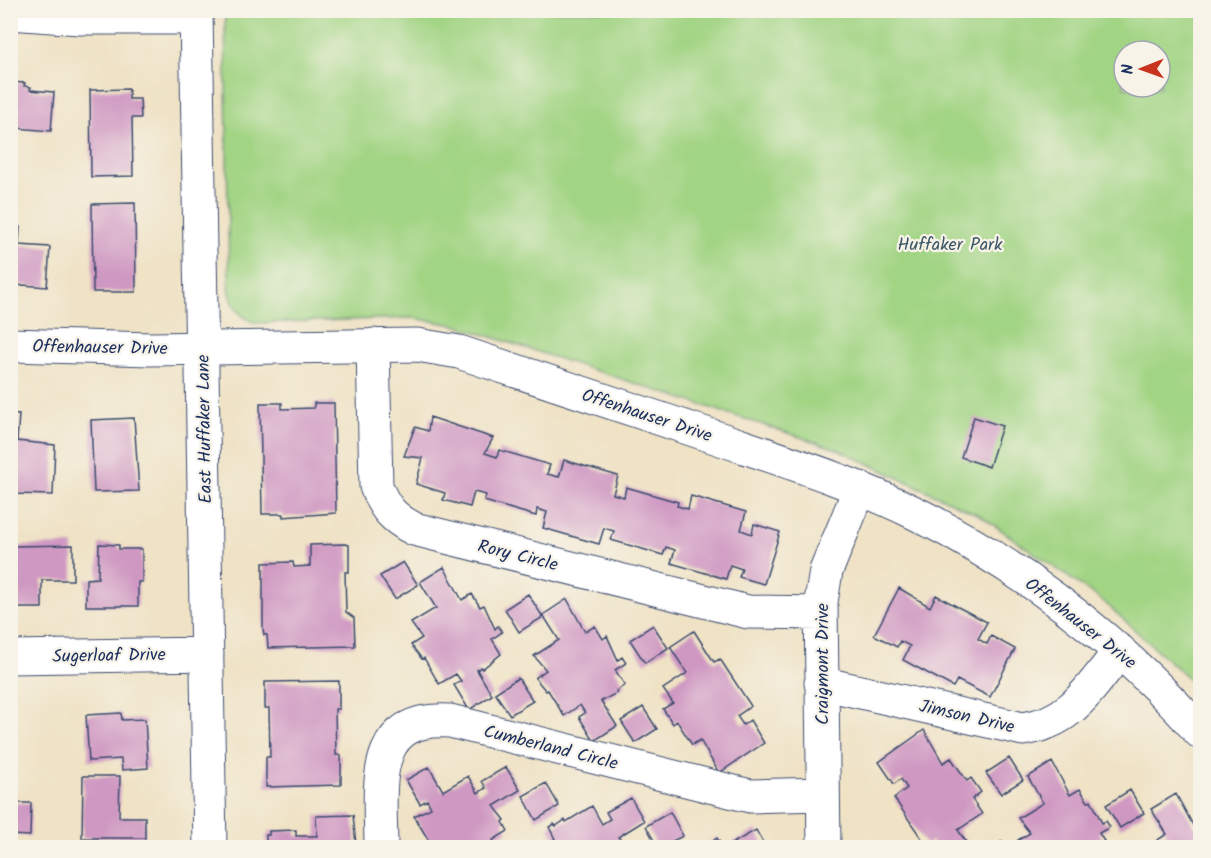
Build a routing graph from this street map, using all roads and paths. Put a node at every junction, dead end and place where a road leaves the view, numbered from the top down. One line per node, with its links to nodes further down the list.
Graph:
1 (10, 13): 2 (street)
2 (196, 14): 5 (street, East Huffaker Lane)
3 (10, 345): 5 (street, Offenhauser Drive)
4 (373, 345): 5 (street, Offenhauser Drive); 6 (street, Offenhauser Drive); 7 (street, Rory Circle)
5 (202, 348): 9 (street, East Huffaker Lane)
6 (860, 488): 7 (street, Craigmont Drive); 8 (street, Offenhauser Drive)
7 (820, 613): 11 (street, Craigmont Drive)
8 (1120, 651): 11 (street, Jimson Drive); 12 (street, Offenhauser Drive)
9 (207, 654): 10 (street, Sugerloaf Drive); 14 (street, East Huffaker Lane)
10 (10, 657)
11 (821, 683): 13 (street, Craigmont Drive)
12 (1200, 732)
13 (823, 794): 15 (street, Cumberland Circle); 16 (street, Craigmont Drive)
14 (210, 848)
15 (381, 848)
16 (824, 848)

